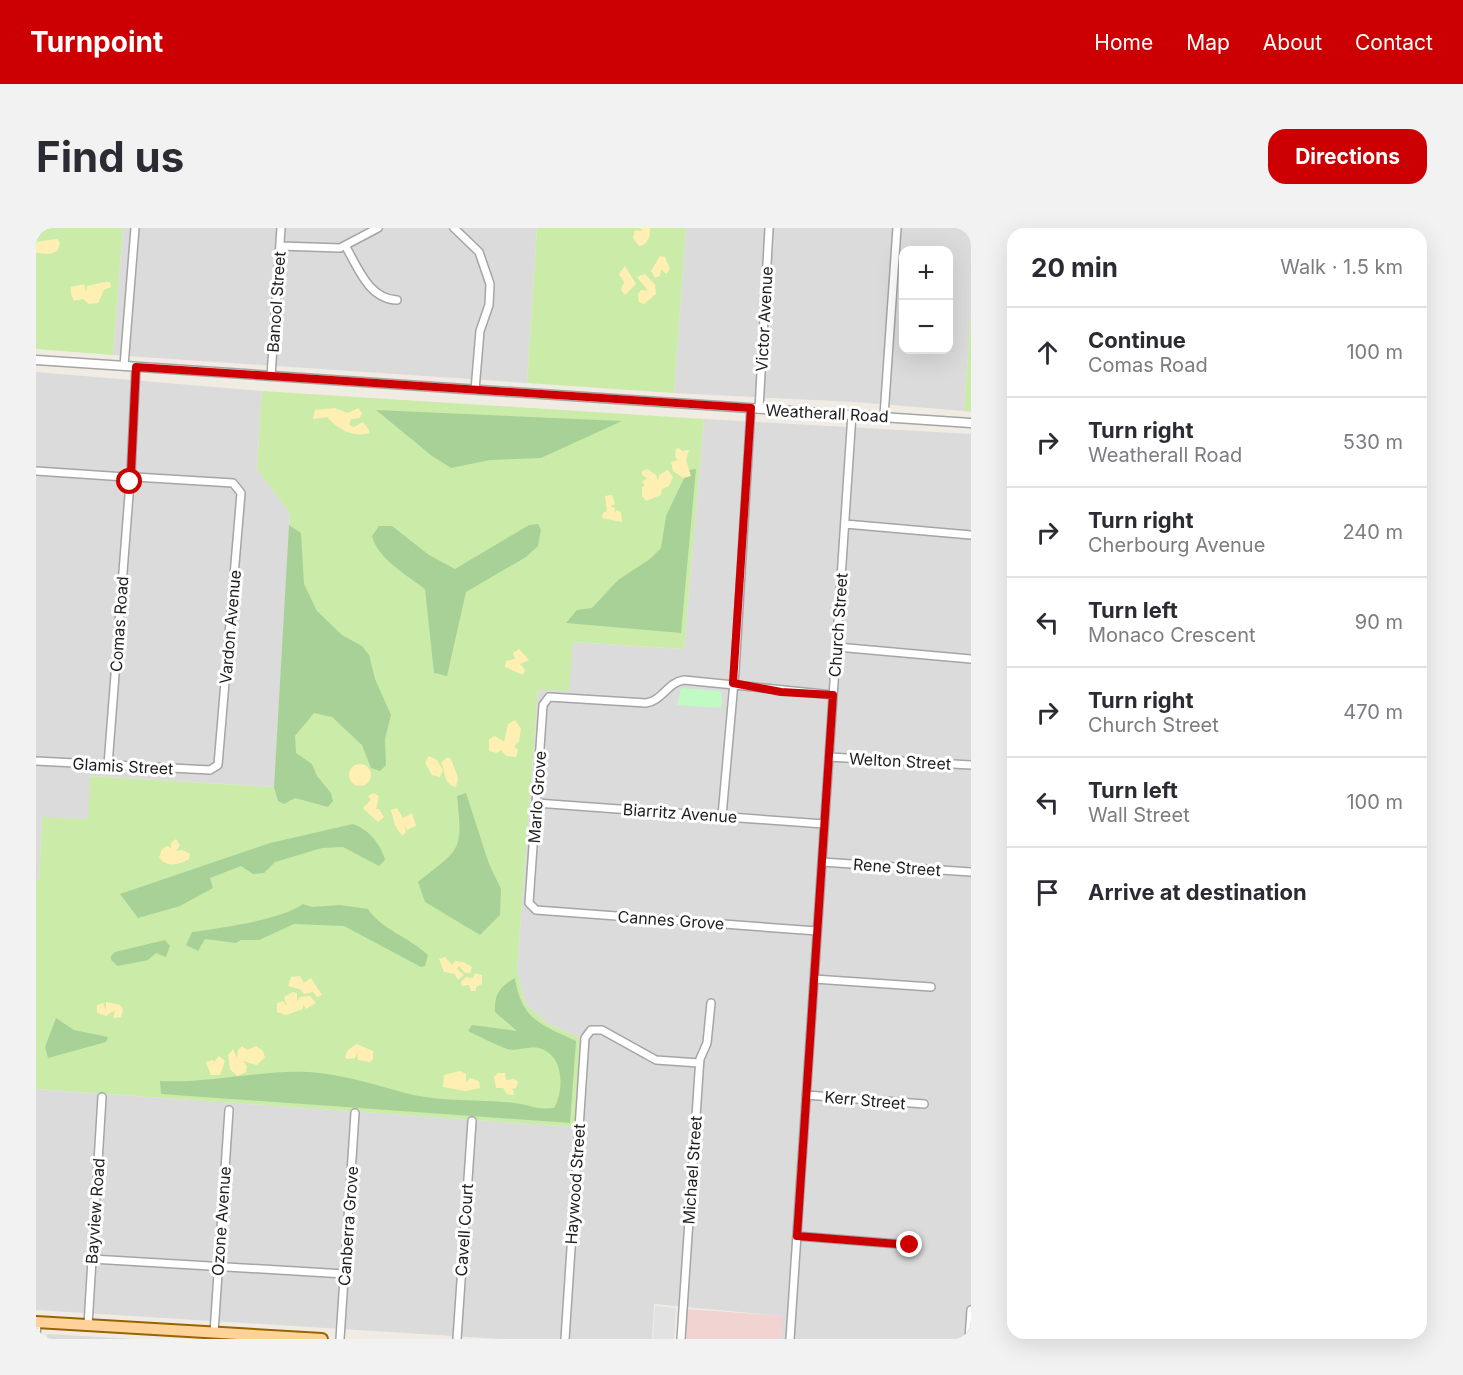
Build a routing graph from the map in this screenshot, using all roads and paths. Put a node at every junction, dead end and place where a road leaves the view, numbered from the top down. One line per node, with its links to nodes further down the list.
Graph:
1 (135, 228): 11 (street)
2 (281, 228): 7 (street, Banool Street)
3 (378, 228): 8 (street)
4 (454, 228): 14 (street)
5 (769, 228): 15 (street, Victor Avenue)
6 (897, 228): 17 (street)
7 (280, 246): 8 (street); 13 (street, Banool Street)
8 (346, 247): 9 (street)
9 (397, 300)
10 (36, 360): 11 (street, Weatherall Road)
11 (124, 366): 12 (street, Weatherall Road)
12 (136, 367): 13 (street, Weatherall Road); 20 (street, Comas Road)
13 (271, 376): 14 (street, Weatherall Road)
14 (475, 390): 15 (street, Weatherall Road)
15 (755, 409): 16 (street, Weatherall Road); 25 (street, Victor Avenue)
16 (852, 414): 17 (street, Weatherall Road); 21 (street, Church Street)
17 (884, 416): 18 (street, Weatherall Road)
18 (971, 423)
19 (36, 471): 20 (street)
20 (130, 477): 29 (street, Comas Road); 31 (street, Vardon Avenue)
21 (845, 524): 22 (street); 23 (street, Church Street)
22 (971, 535)
23 (837, 647): 24 (street); 26 (street, Church Street)
24 (971, 659)
25 (733, 683): 26 (street); 32 (street, Marlo Grove); 33 (street, Victor Avenue)
26 (833, 695): 27 (street, Church Street)
27 (829, 757): 30 (street, Welton Street); 34 (street, Church Street)
28 (36, 761): 29 (street, Glamis Street)
29 (108, 765): 31 (street, Glamis Street)
30 (971, 765)
31 (210, 770)
32 (536, 803): 33 (street, Biarritz Avenue); 37 (street, Marlo Grove)
33 (722, 816): 34 (street, Biarritz Avenue)
34 (824, 824): 35 (street, Church Street)
35 (822, 862): 36 (street, Rene Street); 38 (street, Church Street)
36 (971, 872)
37 (529, 903): 38 (street, Cannes Grove)
38 (817, 931): 39 (street, Church Street)
39 (814, 980): 40 (street); 43 (street, Church Street)
40 (931, 987)
41 (711, 1003): 42 (street, Michael Street)
42 (699, 1063): 64 (street, Haywood Street); 65 (street, Michael Street)
43 (806, 1095): 45 (street, Kerr Street); 49 (street, Church Street)
44 (102, 1097): 51 (street, Bayview Road)
45 (924, 1104)
46 (229, 1110): 52 (street, Ozone Avenue)
47 (355, 1113): 53 (street, Canberra Grove)
48 (472, 1121): 63 (street, Cavell Court)
49 (797, 1236): 50 (street); 66 (street, Church Street)
50 (910, 1245)
51 (92, 1259): 52 (street); 56 (street, Bayview Road)
52 (218, 1267): 53 (street); 57 (street, Ozone Avenue)
53 (345, 1274): 62 (street, Canberra Grove)
54 (971, 1310): 67 (street)
55 (36, 1322): 56 (main road); 60 (street)
56 (88, 1325): 58 (main road)
57 (214, 1333): 58 (main road); 59 (main road)
58 (149, 1334)
59 (260, 1337): 61 (main road)
60 (36, 1339)
61 (322, 1339)
62 (340, 1339)
63 (457, 1339)
64 (565, 1339)
65 (681, 1339)
66 (790, 1339)
67 (969, 1339)

